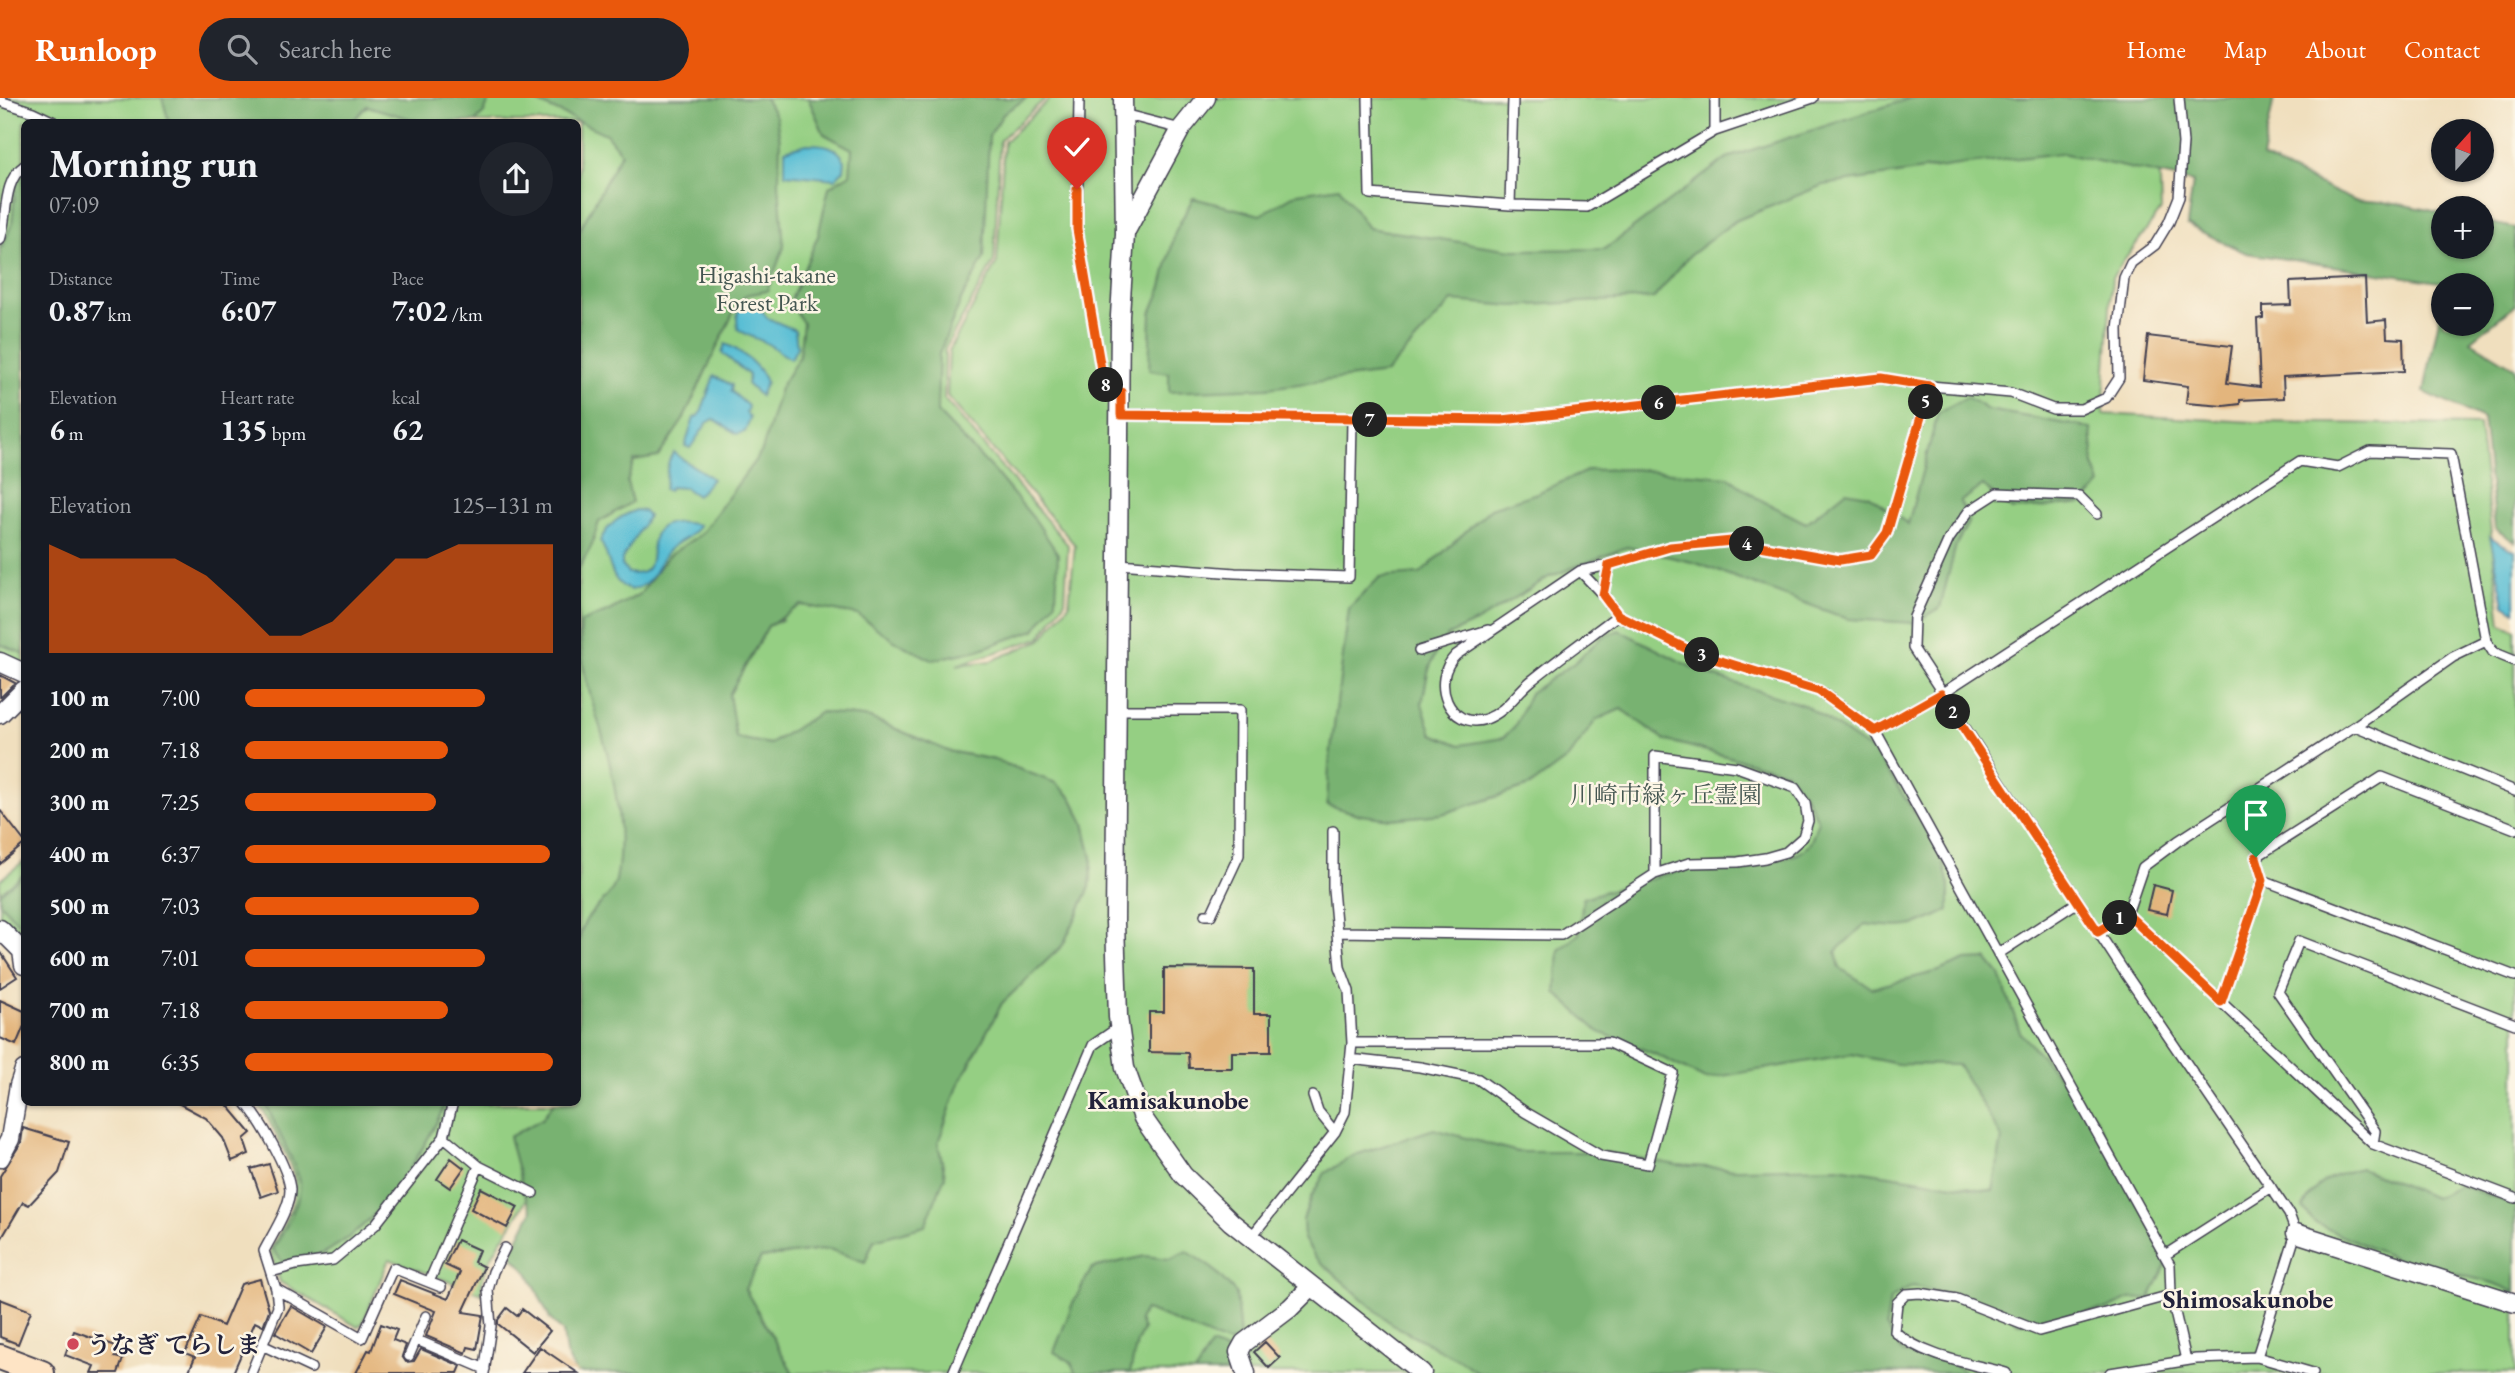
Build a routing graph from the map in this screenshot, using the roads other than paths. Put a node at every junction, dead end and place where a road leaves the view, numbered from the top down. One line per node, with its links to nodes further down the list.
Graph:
1 (1079, 98): 18 (lane)
2 (1206, 98): 11 (street)
3 (1368, 98): 14 (lane)
4 (1513, 98): 14 (lane)
5 (1715, 98): 12 (lane)
6 (1813, 98): 12 (lane)
7 (2179, 98): 17 (lane)
8 (0, 101): 10 (lane)
9 (1123, 106): 11 (lane); 15 (street)
10 (48, 119)
11 (1181, 129): 15 (street)
12 (1716, 131): 14 (lane)
13 (21, 170): 16 (lane)
14 (1510, 205)
15 (1125, 234): 18 (street)
16 (0, 240)
17 (1930, 386): 20 (lane); 23 (lane)
18 (1121, 392): 19 (street)
19 (1121, 415): 20 (lane); 22 (street)
20 (1352, 420): 22 (lane)
21 (2097, 514): 34 (lane)
22 (1119, 565): 35 (street)
23 (1609, 565): 24 (lane); 25 (lane)
24 (1580, 571): 25 (lane); 27 (lane)
25 (1603, 595): 26 (lane)
26 (1618, 615): 27 (lane); 38 (lane)
27 (1497, 628): 29 (lane)
28 (2486, 641): 30 (lane); 34 (lane); 37 (lane)
29 (1419, 651)
30 (2515, 661)
31 (0, 662): 32 (street)
32 (21, 672)
33 (21, 693): 36 (street)
34 (1941, 694): 38 (lane); 44 (lane)
35 (1117, 710): 46 (lane); 55 (street)
36 (0, 714)
37 (2355, 726): 39 (lane); 45 (lane)
38 (1875, 731): 51 (lane)
39 (2515, 791)
40 (2515, 829): 43 (lane)
41 (1334, 831): 48 (lane)
42 (1655, 874): 42 (lane); 48 (lane)
43 (2263, 880): 52 (lane); 53 (lane)
44 (2078, 902): 49 (lane); 51 (lane)
45 (2127, 914): 49 (lane); 53 (lane)
46 (1205, 915)
47 (0, 929): 50 (street)
48 (1337, 932): 56 (lane)
49 (2098, 932): 67 (lane)
50 (21, 950)
51 (1998, 954): 73 (lane)
52 (2515, 976)
53 (2221, 1002): 64 (lane)
54 (2515, 1024): 64 (lane)
55 (1119, 1027): 71 (street); 92 (lane)
56 (1352, 1043): 57 (lane); 57 (lane)
57 (1350, 1059): 62 (lane)
58 (21, 1079): 65 (street)
59 (1313, 1096): 62 (lane)
60 (249, 1106): 74 (lane)
61 (452, 1106): 63 (lane)
62 (1335, 1132): 71 (lane)
63 (444, 1137): 66 (lane); 74 (lane)
64 (2373, 1144): 69 (lane)
65 (0, 1158)
66 (479, 1166): 68 (lane); 75 (lane)
67 (2270, 1187): 70 (lane); 73 (lane)
68 (533, 1193)
69 (2515, 1198)
70 (2296, 1233): 80 (street); 86 (lane)
71 (1252, 1236): 76 (street)
72 (505, 1248): 89 (lane)
73 (2165, 1255): 79 (lane)
74 (271, 1272): 78 (lane)
75 (429, 1282): 77 (lane); 78 (lane)
76 (1312, 1286): 93 (street); 94 (street)
77 (441, 1287)
78 (275, 1289): 83 (lane)
79 (2171, 1295): 87 (lane); 95 (lane)
80 (2515, 1303)
81 (426, 1316): 82 (lane)
82 (417, 1340): 84 (lane); 89 (lane)
83 (264, 1346): 88 (lane); 91 (lane)
84 (409, 1356)
85 (0, 1357): 90 (street)
86 (2258, 1357): 87 (lane); 97 (lane)
87 (2186, 1360): 96 (lane)
88 (311, 1368)
89 (484, 1371)
90 (42, 1373)
91 (251, 1373)
92 (953, 1373)
93 (1246, 1373)
94 (1422, 1373)
95 (2006, 1373)
96 (2110, 1373)
97 (2313, 1373)

